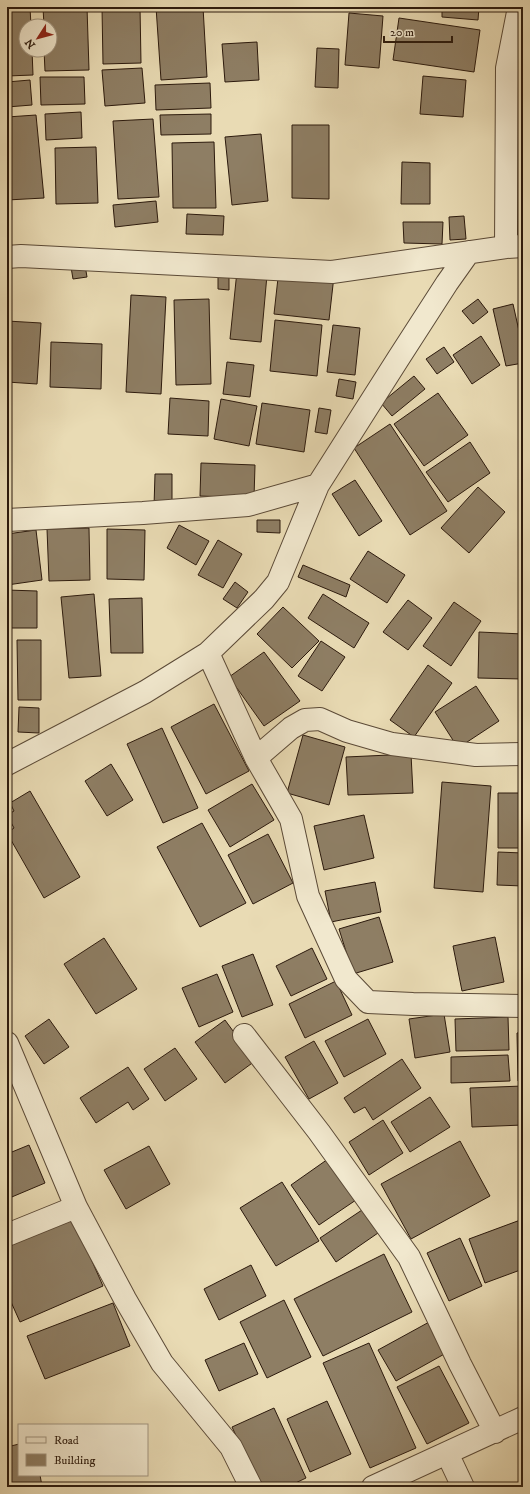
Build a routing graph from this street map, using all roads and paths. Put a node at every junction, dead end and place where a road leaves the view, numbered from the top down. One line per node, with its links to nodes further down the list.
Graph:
1 (519, 7): 2 (street)
2 (514, 246): 3 (street)
3 (469, 252): 4 (street); 5 (street)
4 (7, 257)
5 (318, 485): 6 (street); 7 (street)
6 (7, 520)
7 (208, 653): 9 (street); 10 (street)
8 (523, 754): 9 (street)
9 (256, 758): 11 (street)
10 (7, 764)
11 (523, 1006)
12 (244, 1035): 17 (street)
13 (7, 1043): 14 (street)
14 (76, 1208): 15 (street); 19 (street)
15 (7, 1235)
16 (523, 1418): 17 (street)
17 (495, 1432): 18 (street)
18 (447, 1453): 20 (street); 21 (street)
19 (251, 1487)
20 (373, 1487)
21 (463, 1487)

